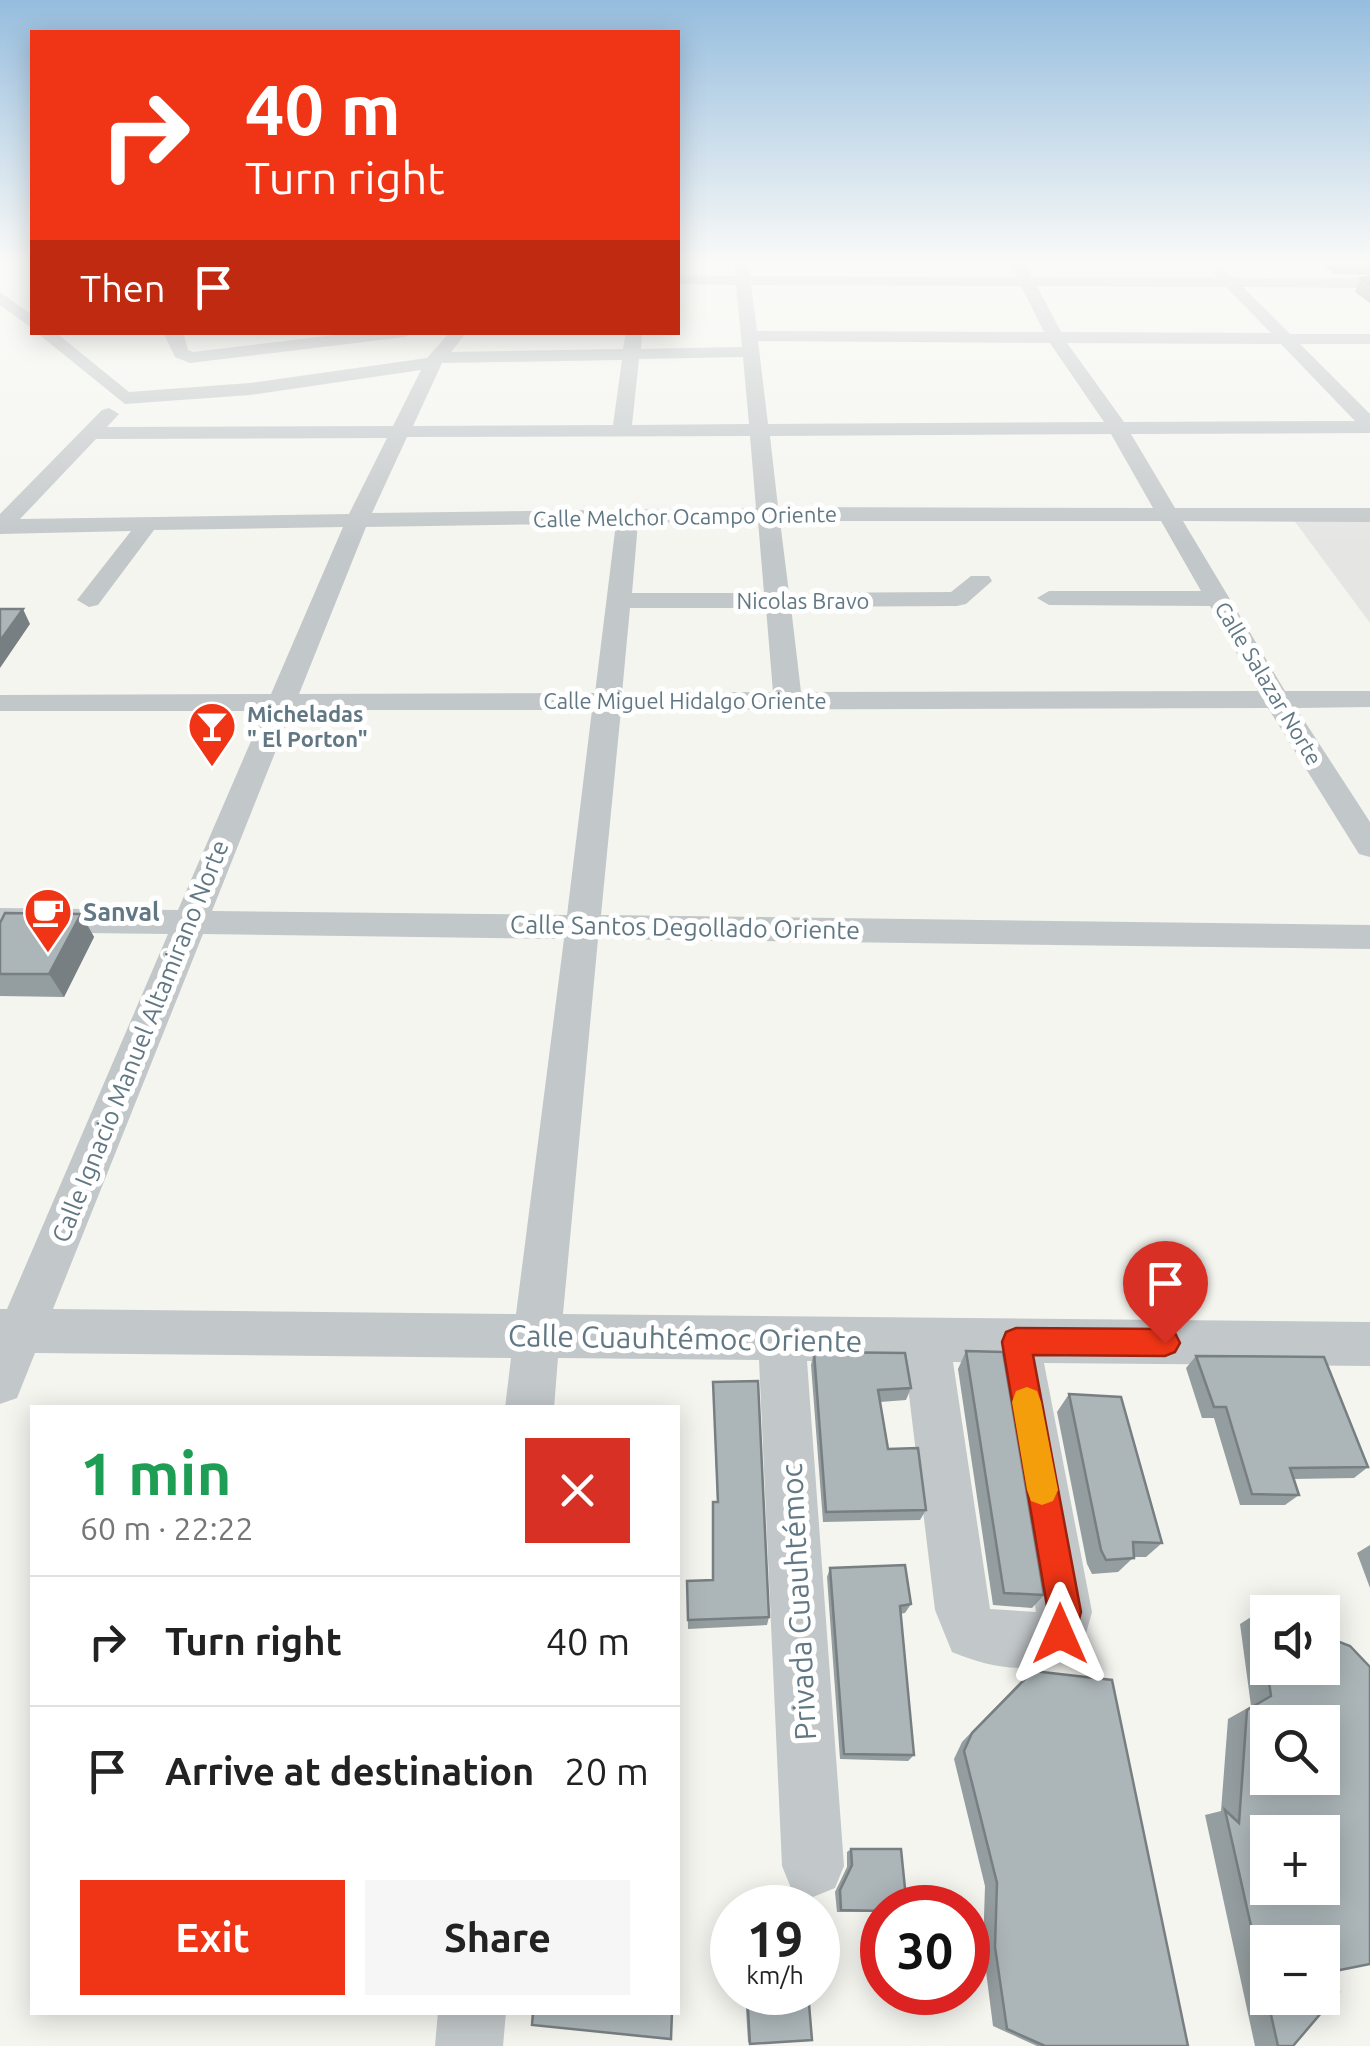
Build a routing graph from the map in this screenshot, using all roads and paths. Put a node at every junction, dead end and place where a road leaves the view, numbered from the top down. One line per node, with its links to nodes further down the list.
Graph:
1 (73, 355): 12 (street)
2 (184, 355): 3 (street)
3 (211, 355)
4 (425, 355): 12 (street)
5 (432, 355): 15 (street, Calle Ignacio Manuel Altamirano Norte)
6 (632, 355): 16 (street)
7 (751, 355): 17 (street)
8 (854, 355): 11 (street)
9 (1067, 355): 14 (street, Calle Salazar Norte)
10 (1304, 355): 13 (street)
11 (856, 360)
12 (125, 398): 18 (street)
13 (1370, 426): 14 (street)
14 (1117, 427): 17 (street); 24 (street, Calle Salazar Norte)
15 (398, 429): 16 (street); 18 (street); 25 (street, Calle Ignacio Manuel Altamirano Norte)
16 (628, 429): 17 (street); 19 (street)
17 (760, 430): 21 (street)
18 (92, 433): 27 (street)
19 (629, 456)
20 (610, 486): 23 (street)
21 (769, 514): 23 (street, Calle Melchor Ocampo Oriente); 24 (street, Calle Melchor Ocampo Oriente); 32 (street)
22 (1370, 515): 24 (street, Calle Melchor Ocampo Oriente)
23 (618, 516): 25 (street, Calle Melchor Ocampo Oriente); 33 (street)
24 (1172, 517): 30 (street, Calle Salazar Norte)
25 (357, 521): 26 (street, Calle Melchor Ocampo Oriente); 38 (street, Calle Ignacio Manuel Altamirano Norte)
26 (150, 522): 27 (street, Calle Melchor Ocampo Oriente); 31 (street)
27 (0, 527)
28 (980, 581): 32 (street, Nicolas Bravo)
29 (1048, 598): 30 (street)
30 (1218, 598): 35 (street, Calle Salazar Norte)
31 (89, 600)
32 (778, 600): 33 (street, Nicolas Bravo); 34 (street)
33 (620, 601): 37 (street)
34 (788, 700): 35 (street, Calle Miguel Hidalgo Oriente); 37 (street, Calle Miguel Hidalgo Oriente)
35 (1278, 700): 36 (street, Calle Miguel Hidalgo Oriente); 40 (street, Calle Salazar Norte)
36 (1370, 700)
37 (610, 701): 38 (street, Calle Miguel Hidalgo Oriente); 43 (street)
38 (282, 702): 39 (street, Calle Miguel Hidalgo Oriente); 42 (street, Calle Ignacio Manuel Altamirano Norte)
39 (0, 703)
40 (1370, 847)
41 (0, 920): 42 (street, Calle Santos Degollado Oriente)
42 (188, 921): 43 (street, Calle Santos Degollado Oriente); 45 (street, Calle Ignacio Manuel Altamirano Norte)
43 (584, 926): 44 (street, Calle Santos Degollado Oriente); 46 (street)
44 (1370, 937)
45 (10, 1331): 46 (street, Calle Cuauhtémoc Oriente); 51 (street, Calle Ignacio Manuel Altamirano Norte)
46 (536, 1337): 47 (street, Calle Cuauhtémoc Oriente); 52 (street)
47 (782, 1338): 48 (street, Calle Cuauhtémoc Oriente); 53 (street, Privada Cuauhtémoc)
48 (926, 1341): 49 (street, Calle Cuauhtémoc Oriente); 49 (street)
49 (1016, 1342): 50 (street, Calle Cuauhtémoc Oriente)
50 (1370, 1344)
51 (0, 1381)
52 (529, 1405)
53 (813, 1866)
54 (472, 2015): 55 (street)
55 (469, 2046)

